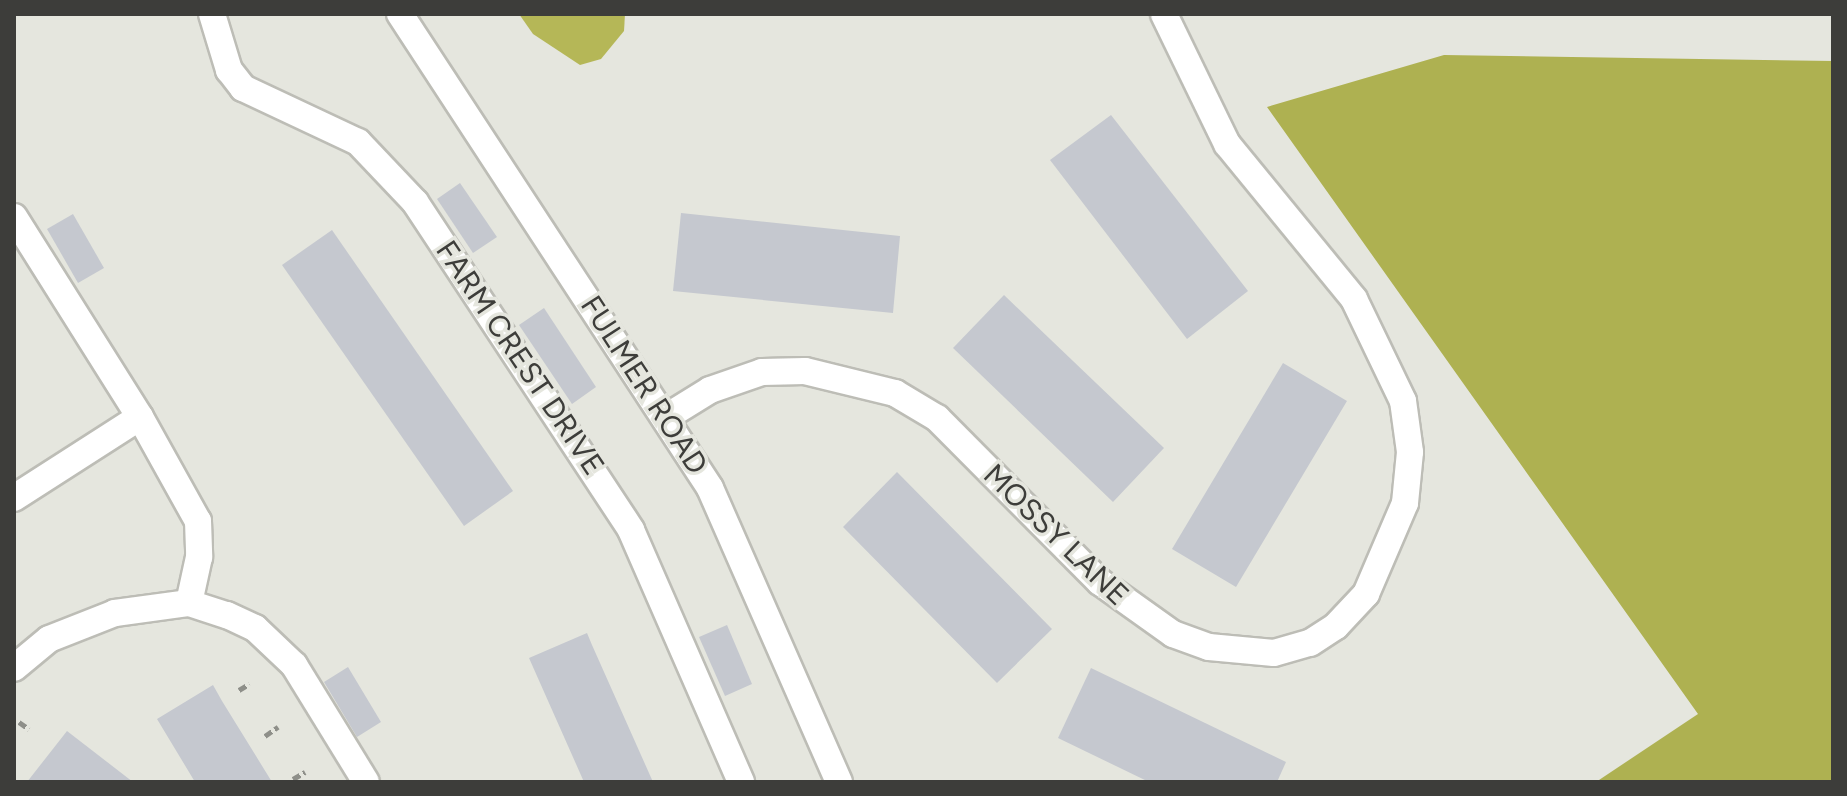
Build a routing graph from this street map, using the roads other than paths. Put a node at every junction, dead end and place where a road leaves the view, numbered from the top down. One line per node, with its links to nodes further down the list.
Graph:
1 (212, 14): 11 (street, FARM CREST DRIVE)
2 (400, 14): 5 (street, FULMER ROAD)
3 (1164, 14): 5 (street, MOSSY LANE)
4 (14, 217): 6 (street)
5 (668, 416): 12 (street, FULMER ROAD)
6 (140, 417): 7 (street); 8 (street)
7 (14, 498)
8 (189, 603): 9 (street); 10 (street)
9 (14, 668)
10 (366, 782)
11 (741, 782)
12 (839, 782)

